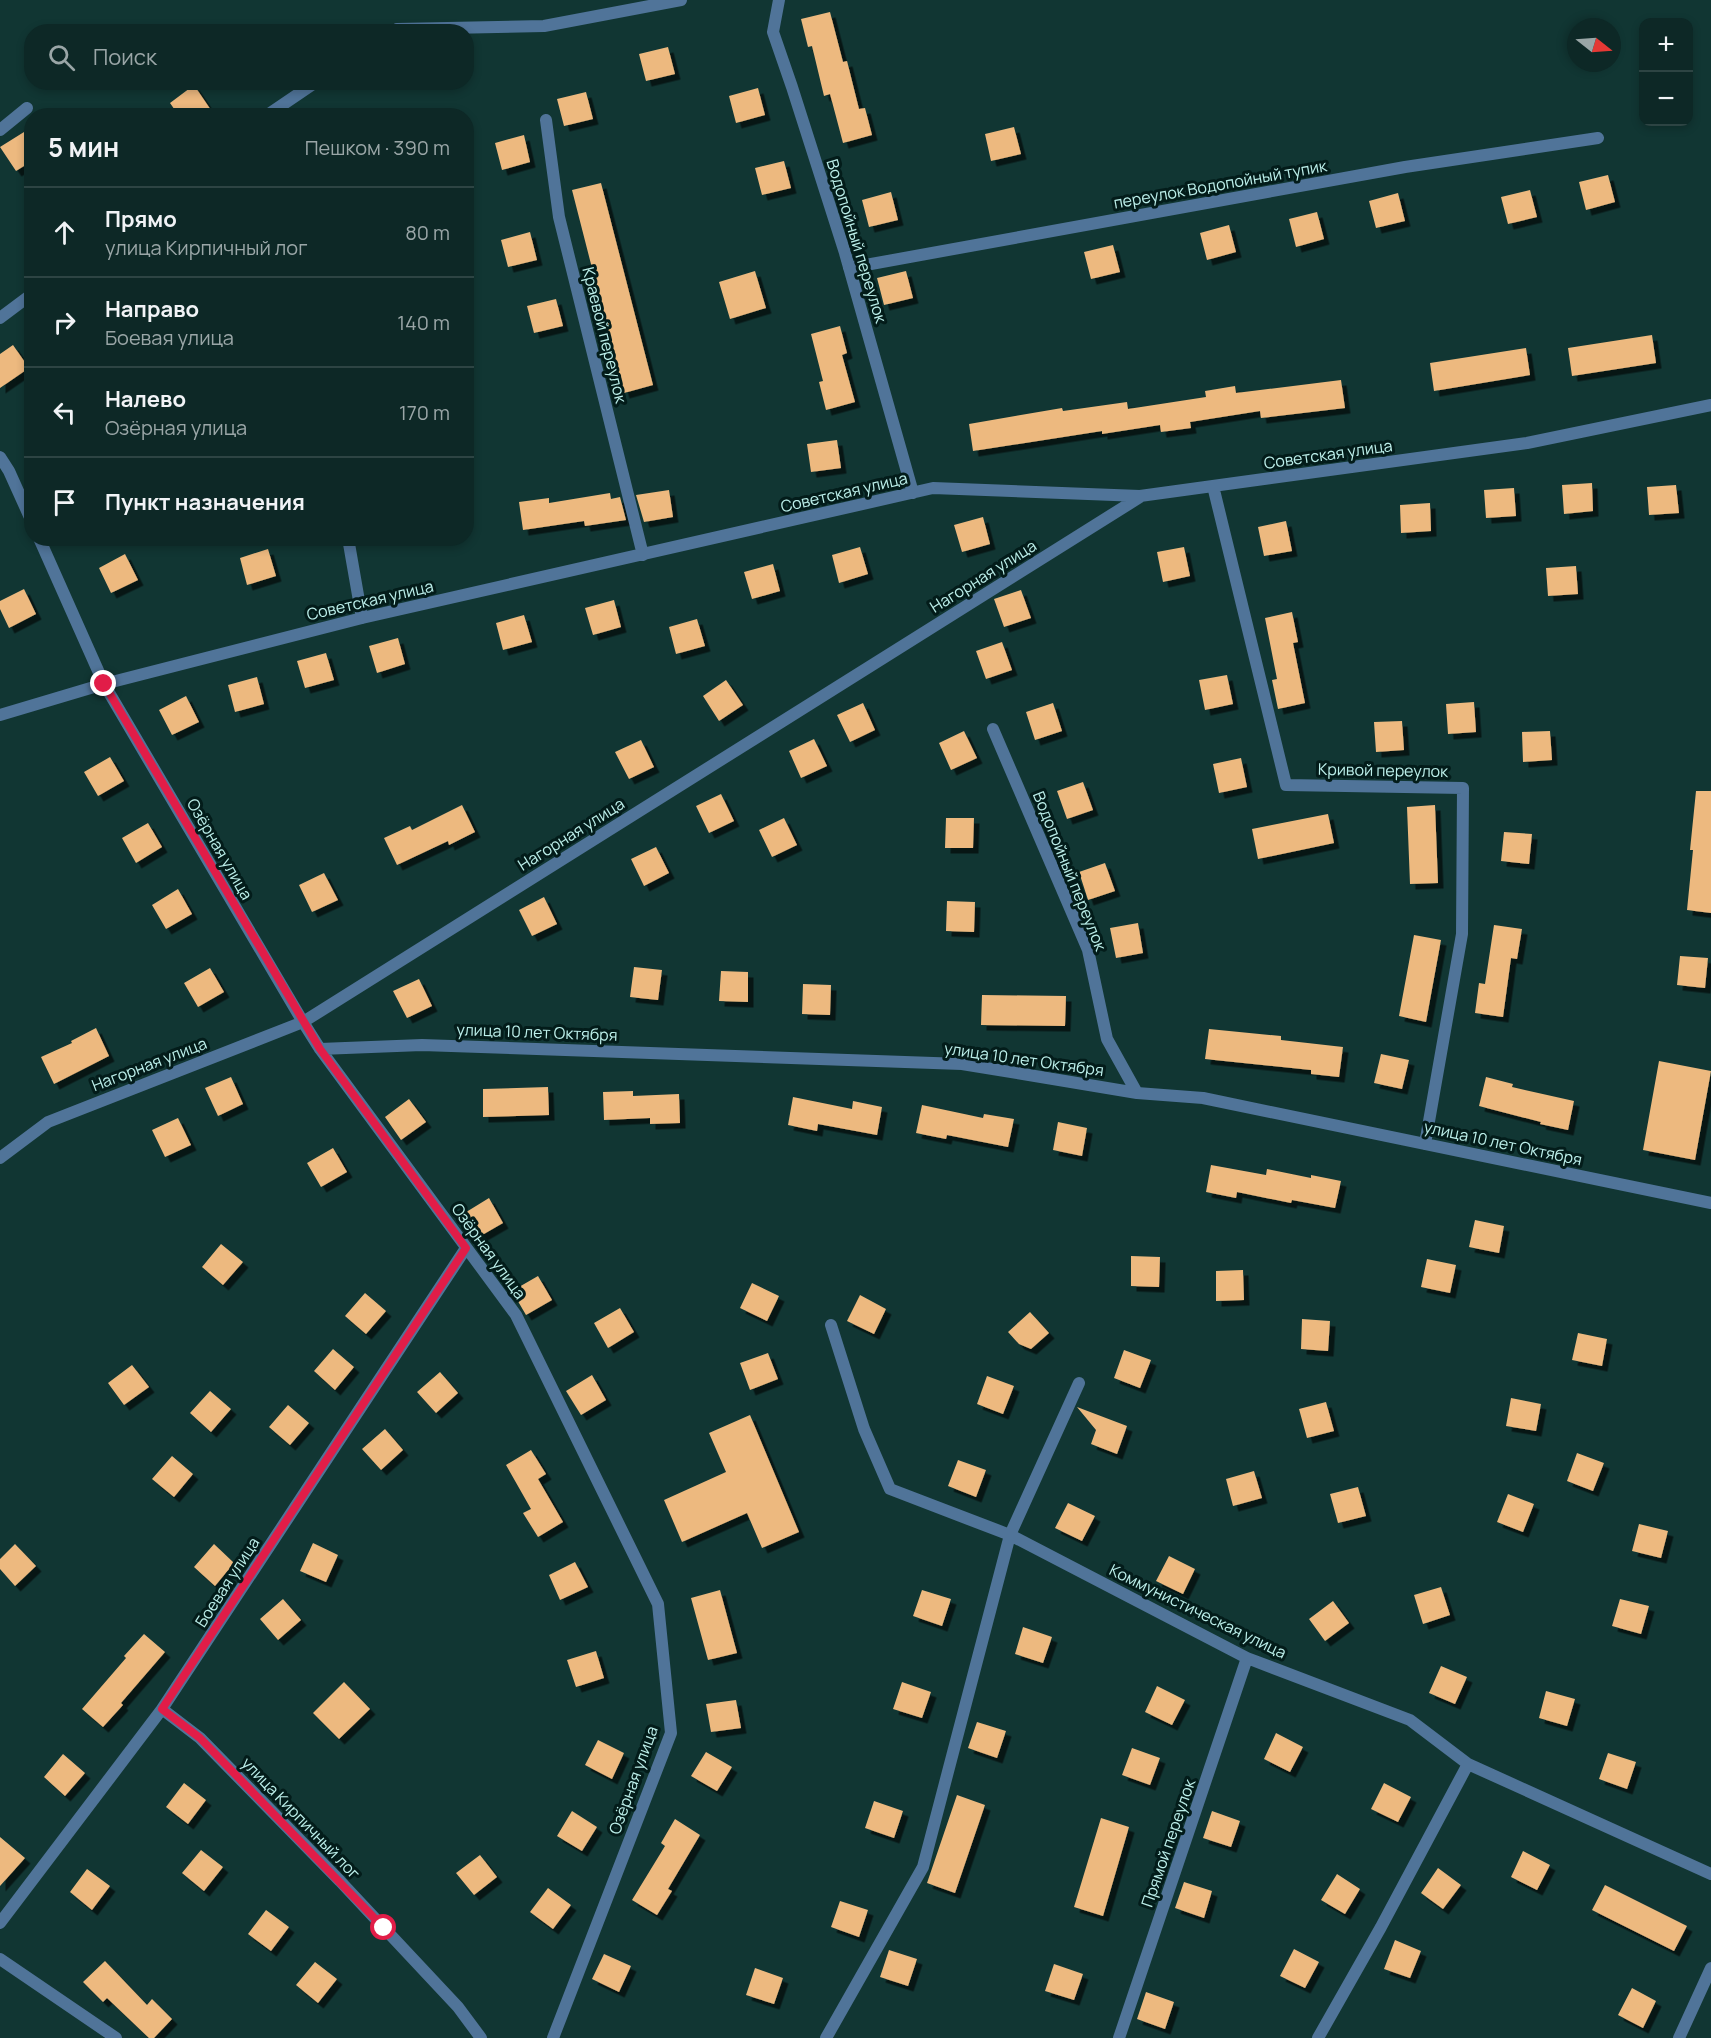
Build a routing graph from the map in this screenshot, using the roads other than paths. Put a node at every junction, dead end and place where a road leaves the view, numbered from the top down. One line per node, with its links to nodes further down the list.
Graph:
1 (681, 0): 3 (street)
2 (779, 0): 10 (street, Водопойный переулок)
3 (474, 27)
4 (304, 90): 5 (street)
5 (278, 108)
6 (24, 110): 8 (street)
7 (546, 120): 21 (street, Краевой переулок)
8 (0, 130)
9 (1598, 138): 10 (street, переулок Водопойный тупик)
10 (849, 268): 16 (street, Водопойный переулок)
11 (24, 300): 12 (street)
12 (0, 318)
13 (1711, 405): 15 (street, Советская улица)
14 (0, 457): 18 (street)
15 (1213, 486): 17 (street, Советская улица); 29 (street, Кривой переулок)
16 (913, 493): 17 (street, Советская улица); 21 (street, Советская улица)
17 (1140, 496): 26 (street, Нагорная улица)
18 (24, 504)
19 (43, 546): 23 (street, Озёрная улица)
20 (349, 546): 22 (street)
21 (643, 555): 22 (street, Советская улица)
22 (362, 618): 23 (street, Советская улица)
23 (104, 684): 24 (street, Советская улица); 26 (street, Озёрная улица)
24 (0, 715)
25 (993, 729): 28 (street, Водопойный переулок)
26 (303, 1022): 27 (street, Озёрная улица); 30 (street, Нагорная улица)
27 (320, 1049): 28 (street, улица 10 лет Октября); 32 (street, Озёрная улица)
28 (1137, 1093): 29 (street, улица 10 лет Октября)
29 (1425, 1144): 31 (street, улица 10 лет Октября)
30 (0, 1158)
31 (1711, 1203)
32 (466, 1248): 37 (street, Боевая улица); 45 (street, Озёрная улица)
33 (831, 1325): 35 (street, Коммунистическая улица)
34 (1079, 1383): 35 (street)
35 (1010, 1535): 36 (street, Коммунистическая улица); 46 (street)
36 (1247, 1658): 38 (street, Коммунистическая улица); 47 (street, Прямой переулок)
37 (162, 1709): 40 (street, Боевая улица); 44 (street, улица Кирпичный лог)
38 (1468, 1764): 39 (street, Коммунистическая улица); 48 (street)
39 (1711, 1874)
40 (0, 1923)
41 (0, 1959): 43 (street)
42 (1711, 1968): 49 (street)
43 (116, 2038)
44 (481, 2038)
45 (553, 2038)
46 (825, 2038)
47 (1119, 2038)
48 (1318, 2038)
49 (1679, 2038)

